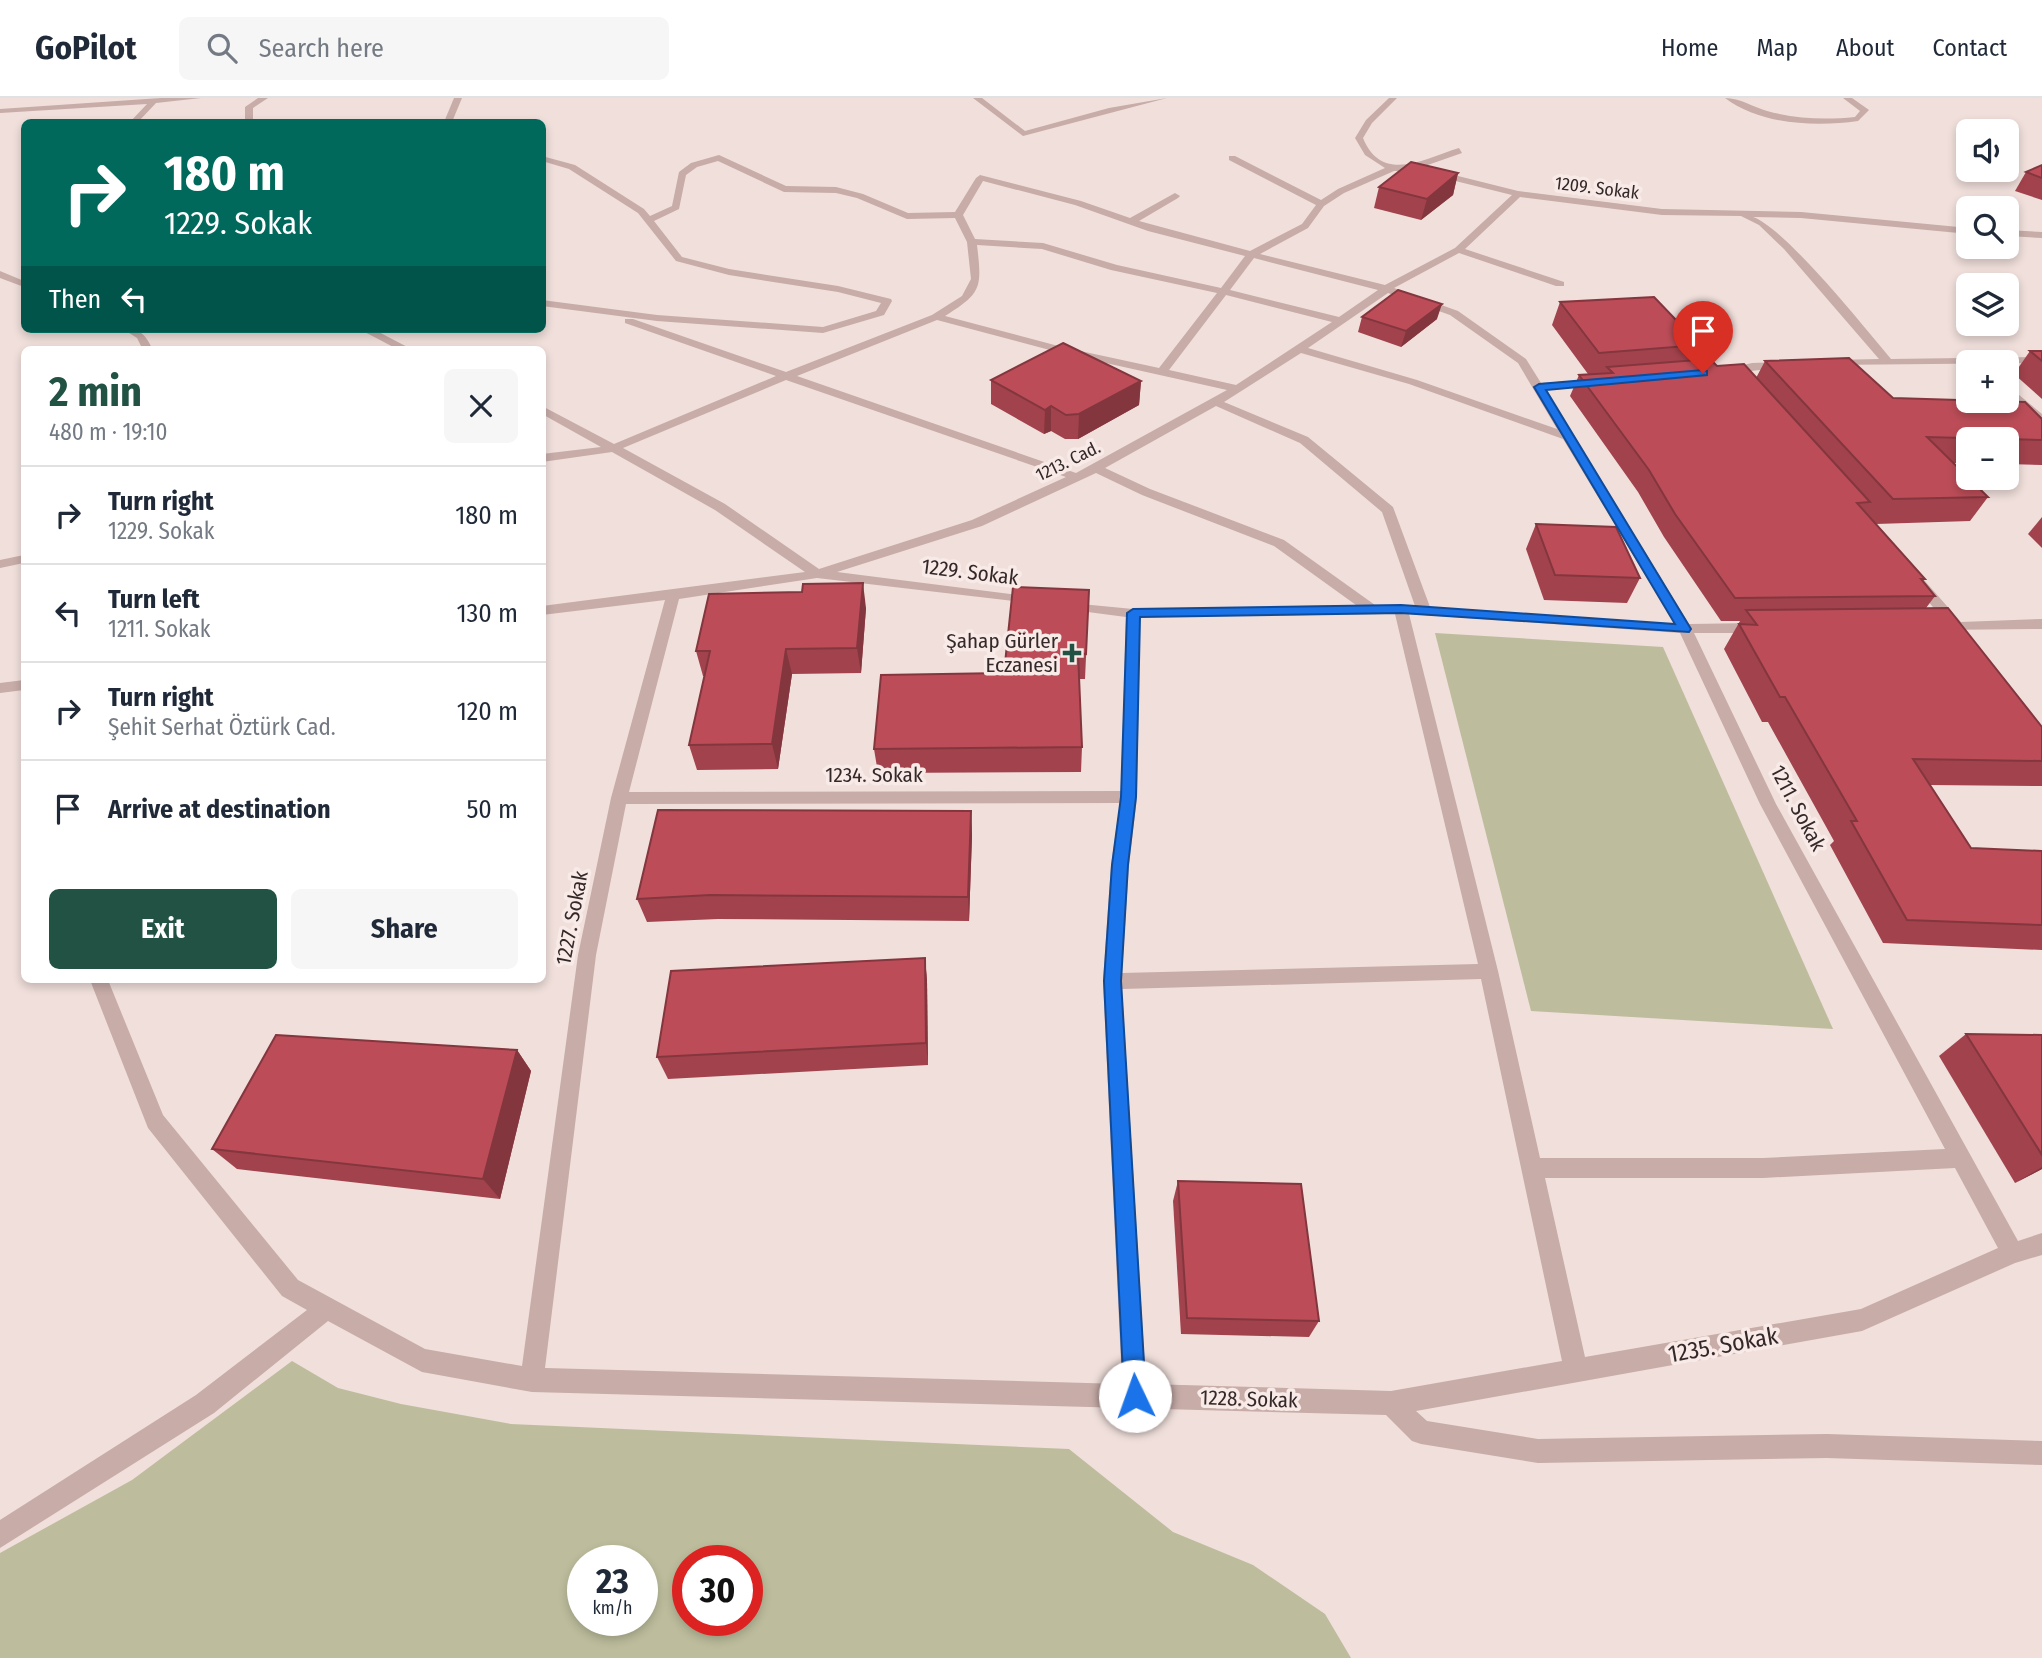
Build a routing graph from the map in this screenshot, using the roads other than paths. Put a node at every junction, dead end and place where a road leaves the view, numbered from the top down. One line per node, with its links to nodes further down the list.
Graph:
1 (30, 98): 11 (street)
2 (197, 98): 10 (street)
3 (264, 98): 14 (street)
4 (458, 98): 15 (street)
5 (977, 98): 6 (street)
6 (1163, 98)
7 (1393, 98): 19 (street)
8 (1728, 98): 9 (street)
9 (1847, 98)
10 (153, 102): 11 (street); 13 (street)
11 (18, 110): 12 (street)
12 (0, 111)
13 (137, 119)
14 (249, 119)
15 (449, 119)
16 (1459, 151): 20 (street)
17 (1232, 158): 23 (street)
18 (546, 159): 26 (street)
19 (1393, 168): 20 (street, 1209. Sokak); 23 (street, 1209. Sokak)
20 (1415, 168): 21 (street, 1209. Sokak)
21 (1518, 194): 24 (street, 1209. Sokak); 32 (street, 1213. Cad.)
22 (1175, 196): 27 (street)
23 (1321, 204): 33 (street, 1209. Sokak)
24 (1736, 214): 28 (street, 1209. Sokak); 46 (street)
25 (958, 215): 26 (street); 27 (street, 1211. Sokak); 31 (street)
26 (650, 219): 40 (street)
27 (1131, 222): 33 (street, 1211. Sokak)
28 (1956, 230)
29 (2019, 234): 30 (street)
30 (2042, 236)
31 (972, 242): 38 (street); 41 (street)
32 (1458, 250): 36 (street); 37 (street, 1213. Cad.)
33 (1251, 255): 37 (street, 1211. Sokak); 38 (street)
34 (0, 274): 35 (street)
35 (21, 283)
36 (1560, 284)
37 (1387, 289): 42 (street, 1213. Cad.); 56 (street, 1211. Sokak)
38 (1221, 292): 42 (street); 52 (street)
39 (546, 304): 40 (street)
40 (596, 310): 54 (street)
41 (936, 317): 52 (street); 54 (street)
42 (1341, 321): 45 (street, 1213. Cad.)
43 (372, 333): 44 (street)
44 (400, 346)
45 (1300, 349): 57 (street, 1213. Cad.); 62 (street)
46 (1886, 360): 49 (street); 50 (street)
47 (2042, 360): 48 (street)
48 (2019, 361)
49 (1956, 362)
50 (1818, 364)
51 (1790, 365): 53 (street)
52 (1162, 372): 57 (street)
53 (1729, 375)
54 (783, 377): 63 (street); 66 (street)
55 (1608, 381): 56 (street)
56 (1539, 387): 62 (street, 1211. Sokak)
57 (1238, 389): 59 (street, 1213. Cad.)
58 (2019, 399): 61 (street)
59 (1215, 402): 65 (street, 1213. Cad.); 74 (street)
60 (546, 411): 63 (street)
61 (2042, 420)
62 (1566, 436): 80 (street, 1211. Sokak)
63 (611, 449): 64 (street); 69 (street)
64 (546, 457)
65 (1096, 468): 66 (street, 1213. Cad.); 73 (street)
66 (1077, 477): 69 (street, 1213. Cad.)
67 (21, 560): 68 (street)
68 (0, 564)
69 (817, 574): 71 (street, 1213. Cad.); 76 (street, 1229. Sokak)
70 (1911, 574): 81 (street)
71 (673, 595): 75 (street, 1213. Cad.); 85 (street, 1227. Sokak)
72 (1401, 609): 73 (street, 1229. Sokak); 74 (street, 1229. Sokak); 86 (street)
73 (1371, 610): 76 (street, 1229. Sokak)
74 (1424, 610): 80 (street, 1229. Sokak)
75 (546, 611)
76 (1133, 613): 84 (street)
77 (2042, 624): 81 (street)
78 (1930, 627): 81 (street)
79 (1767, 628): 80 (street, 1229. Sokak)
80 (1685, 629): 89 (street, 1211. Sokak)
81 (1962, 632)
82 (21, 685): 83 (street)
83 (0, 688)
84 (1129, 797): 85 (street, 1234. Sokak); 87 (street)
85 (619, 798): 95 (street, 1227. Sokak)
86 (1489, 971): 87 (street); 90 (street)
87 (1112, 981): 96 (street)
88 (100, 983): 93 (street, 1228. Sokak)
89 (1962, 1158): 90 (street); 92 (street, 1211. Sokak)
90 (1532, 1168): 94 (street)
91 (2042, 1244): 92 (street, 1235. Sokak)
92 (2013, 1253): 94 (street, 1235. Sokak)
93 (327, 1308): 95 (street, 1228. Sokak); 99 (street)
94 (1576, 1371): 97 (street, 1235. Sokak)
95 (532, 1380): 96 (street, 1228. Sokak)
96 (1135, 1396): 97 (street, 1228. Sokak)
97 (1391, 1403): 98 (street)
98 (2042, 1453)
99 (0, 1535)

